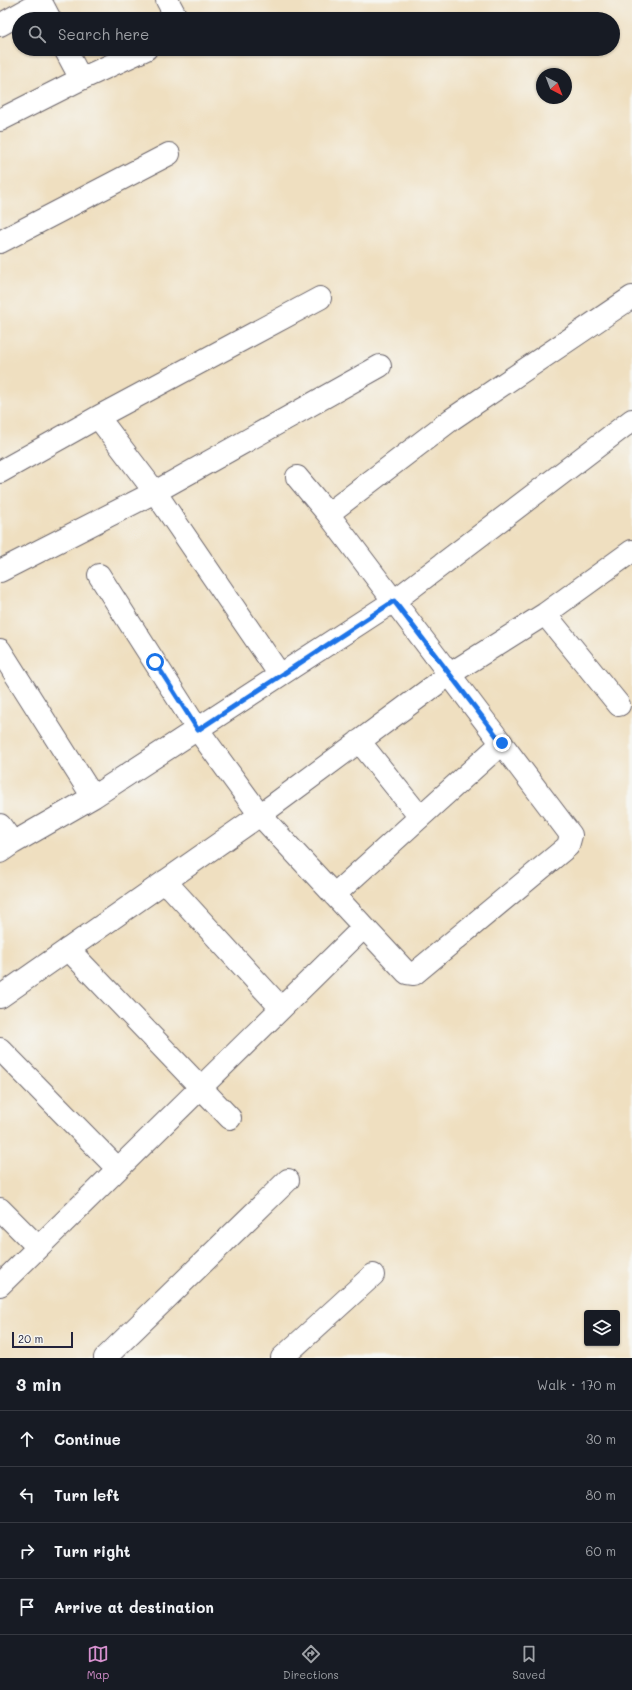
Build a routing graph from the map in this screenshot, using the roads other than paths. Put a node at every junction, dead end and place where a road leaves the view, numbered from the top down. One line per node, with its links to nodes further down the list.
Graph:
1 (167, 0): 4 (street)
2 (43, 7): 3 (street)
3 (31, 12)
4 (173, 12)
5 (12, 20): 6 (street)
6 (0, 25)
7 (69, 56): 9 (street)
8 (131, 56): 9 (street)
9 (81, 79): 10 (street)
10 (0, 120)
11 (169, 154): 12 (street)
12 (0, 242)
13 (632, 297): 21 (street)
14 (320, 298): 16 (street)
15 (380, 366): 20 (street)
16 (98, 417): 18 (street); 20 (street)
17 (632, 420): 25 (street)
18 (0, 472)
19 (297, 477): 21 (street)
20 (155, 492): 23 (street); 29 (street)
21 (328, 514): 25 (street)
22 (632, 552): 26 (street)
23 (0, 571)
24 (98, 575): 31 (street)
25 (394, 601): 28 (street); 29 (street)
26 (545, 614): 28 (street); 30 (street)
27 (0, 650): 34 (street)
28 (450, 674): 32 (street); 33 (street)
29 (280, 675): 31 (street)
30 (619, 705)
31 (198, 730): 34 (street); 35 (street)
32 (359, 741): 35 (street); 36 (street)
33 (502, 743): 36 (street); 41 (street)
34 (93, 797): 38 (street)
35 (260, 815): 39 (street); 40 (street)
36 (420, 817): 40 (street)
37 (0, 826): 38 (street)
38 (6, 848)
39 (165, 881): 42 (street); 44 (street)
40 (334, 895): 41 (street)
41 (364, 927): 44 (street)
42 (68, 949): 43 (street); 46 (street)
43 (0, 997)
44 (281, 1008): 46 (street)
45 (0, 1049): 48 (street)
46 (200, 1088): 47 (street); 48 (street)
47 (230, 1118)
48 (118, 1169): 51 (street)
49 (288, 1180): 54 (street)
50 (0, 1209): 51 (street)
51 (38, 1247): 53 (street)
52 (373, 1275): 55 (street)
53 (0, 1285)
54 (105, 1358)
55 (282, 1358)

